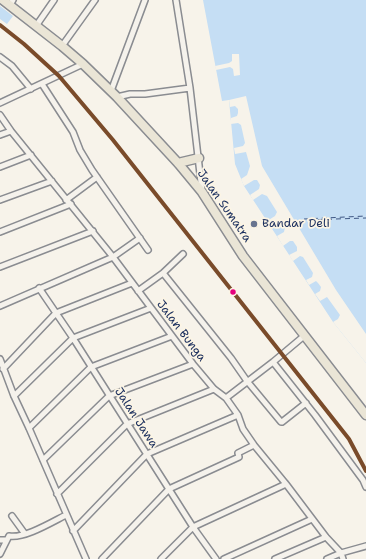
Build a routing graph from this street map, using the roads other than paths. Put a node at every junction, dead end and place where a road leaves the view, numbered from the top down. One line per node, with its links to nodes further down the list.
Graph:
1 (54, 0): 6 (street)
2 (95, 0): 7 (street)
3 (145, 0): 13 (street)
4 (176, 0): 11 (street)
5 (9, 2): 6 (highway, Jalan Sumatra)
6 (36, 26): 7 (highway, Jalan Sumatra)
7 (62, 46): 9 (highway, Jalan Sumatra)
8 (0, 58): 12 (street)
9 (83, 64): 10 (street); 13 (highway, Jalan Sumatra)
10 (42, 84): 12 (street); 22 (street)
11 (190, 88): 13 (street); 19 (street)
12 (31, 89): 14 (street)
13 (114, 94): 20 (highway, Jalan Sumatra)
14 (0, 103)
15 (0, 115): 16 (street, Jalan Bunga)
16 (11, 131): 17 (street); 18 (street, Jalan Bunga)
17 (0, 135)
18 (31, 155): 21 (street); 23 (street, Jalan Bunga)
19 (199, 158): 20 (highway); 24 (street)
20 (178, 163): 24 (highway, Jalan Sumatra)
21 (0, 167)
22 (97, 176): 26 (street); 30 (street)
23 (52, 180): 25 (street); 26 (street, Jalan Bunga)
24 (202, 192): 43 (highway, Jalan Sumatra)
25 (0, 200)
26 (66, 200): 27 (street, Jalan Bunga)
27 (70, 204): 28 (street, Jalan Bunga); 29 (street)
28 (93, 231): 33 (street, Jalan Bunga); 34 (street)
29 (0, 232)
30 (140, 238): 31 (street); 33 (street)
31 (148, 250)
32 (183, 254): 35 (street)
33 (113, 257): 36 (street, Jalan Bunga); 37 (street)
34 (0, 267)
35 (164, 273): 38 (street); 50 (street)
36 (132, 283): 38 (street, Jalan Bunga); 41 (street)
37 (39, 288): 39 (street); 41 (street, Jalan Jawa)
38 (138, 291): 40 (street, Jalan Bunga)
39 (0, 306)
40 (151, 308): 42 (street, Jalan Bunga); 44 (street)
41 (56, 313): 44 (street, Jalan Jawa); 49 (street)
42 (172, 336): 47 (street, Jalan Bunga); 48 (street)
43 (304, 336): 46 (street); 57 (highway, Jalan Sumatra)
44 (73, 338): 48 (street, Jalan Jawa); 52 (street)
45 (0, 359): 49 (street)
46 (273, 362): 50 (street); 55 (street)
47 (193, 364): 51 (street, Jalan Bunga); 53 (street)
48 (91, 367): 53 (street, Jalan Jawa); 59 (street)
49 (3, 369): 52 (street)
50 (247, 381): 54 (street); 55 (street)
51 (214, 389): 54 (street, Jalan Bunga); 58 (street)
52 (14, 396): 59 (street)
53 (109, 396): 58 (street, Jalan Jawa); 62 (street)
54 (226, 398): 56 (street, Jalan Bunga)
55 (306, 403): 64 (street)
56 (238, 415): 60 (street, Jalan Bunga); 61 (street)
57 (366, 415)
58 (127, 424): 61 (street, Jalan Jawa); 66 (street)
59 (29, 428): 62 (street)
60 (254, 445): 63 (street, Jalan Bunga); 65 (street)
61 (147, 454): 65 (street, Jalan Jawa); 71 (street)
62 (43, 460): 66 (street)
63 (286, 484): 69 (street, Jalan Bunga); 70 (street)
64 (366, 487)
65 (168, 489): 70 (street, Jalan Jawa); 80 (street)
66 (58, 494): 67 (street)
67 (66, 515): 71 (street); 72 (street)
68 (12, 516): 72 (street)
69 (312, 520): 73 (street, Jalan Bunga); 83 (street)
70 (193, 527): 81 (street); 82 (street, Jalan Jawa)
71 (73, 531): 79 (street)
72 (25, 534): 75 (street)
73 (326, 537): 77 (street, Jalan Bunga); 84 (street)
74 (0, 540): 75 (street)
75 (6, 540): 78 (street)
76 (366, 546): 77 (street)
77 (341, 553): 85 (street); 86 (street, Jalan Bunga)
78 (0, 554)
79 (86, 559)
80 (102, 559)
81 (161, 559)
82 (216, 559)
83 (224, 559)
84 (275, 559)
85 (326, 559)
86 (343, 559)

